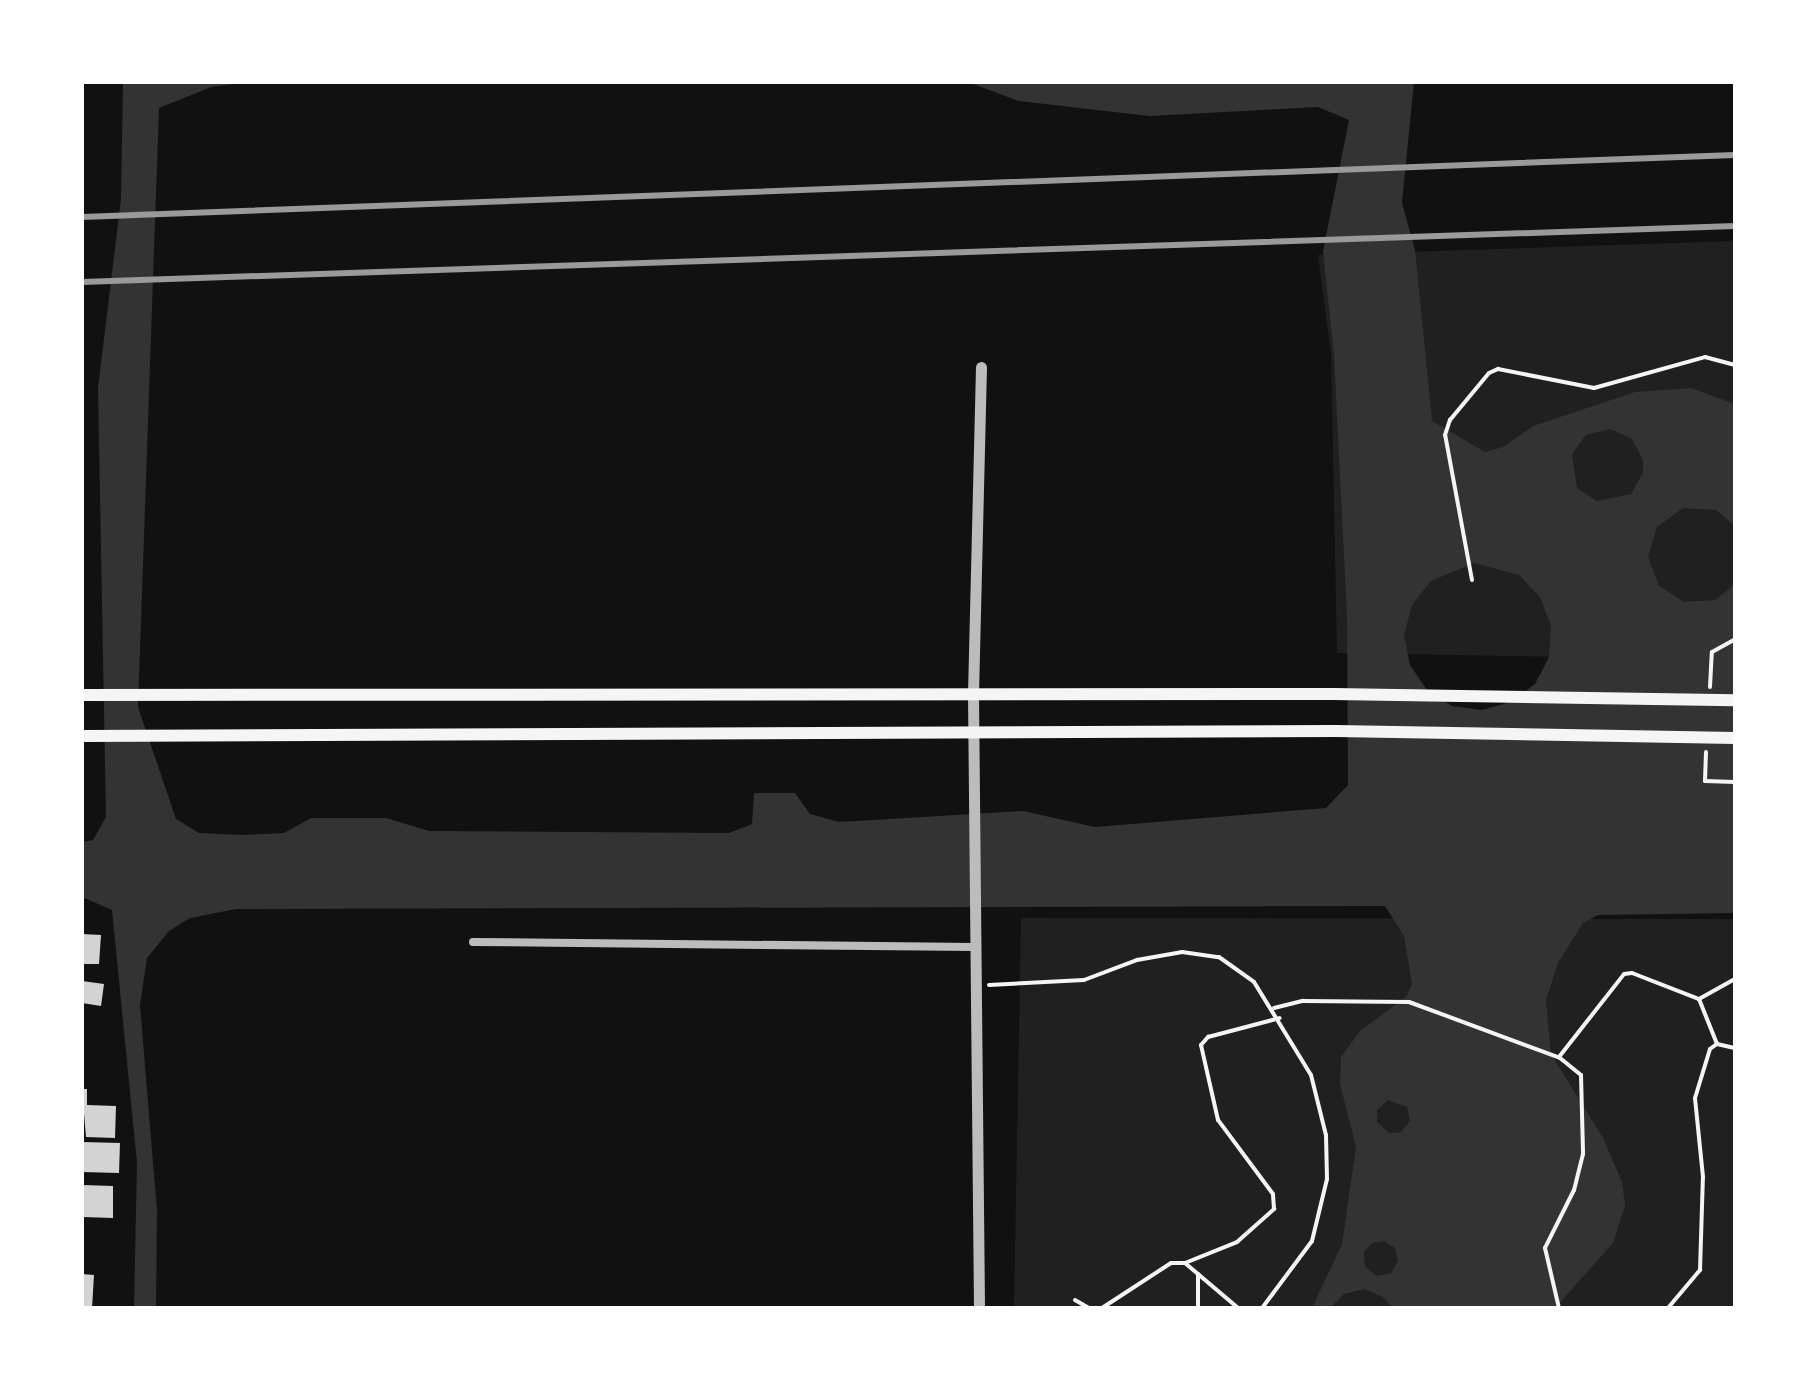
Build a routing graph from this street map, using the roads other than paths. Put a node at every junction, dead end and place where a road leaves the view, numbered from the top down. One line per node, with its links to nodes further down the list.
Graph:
1 (981, 367): 2 (street)
2 (973, 694): 3 (main road); 4 (main road); 5 (street)
3 (82, 695)
4 (1735, 700)
5 (974, 732): 6 (main road); 7 (main road); 9 (street)
6 (82, 736)
7 (1735, 738)
8 (473, 942): 9 (street)
9 (974, 943): 10 (street)
10 (979, 1308)

